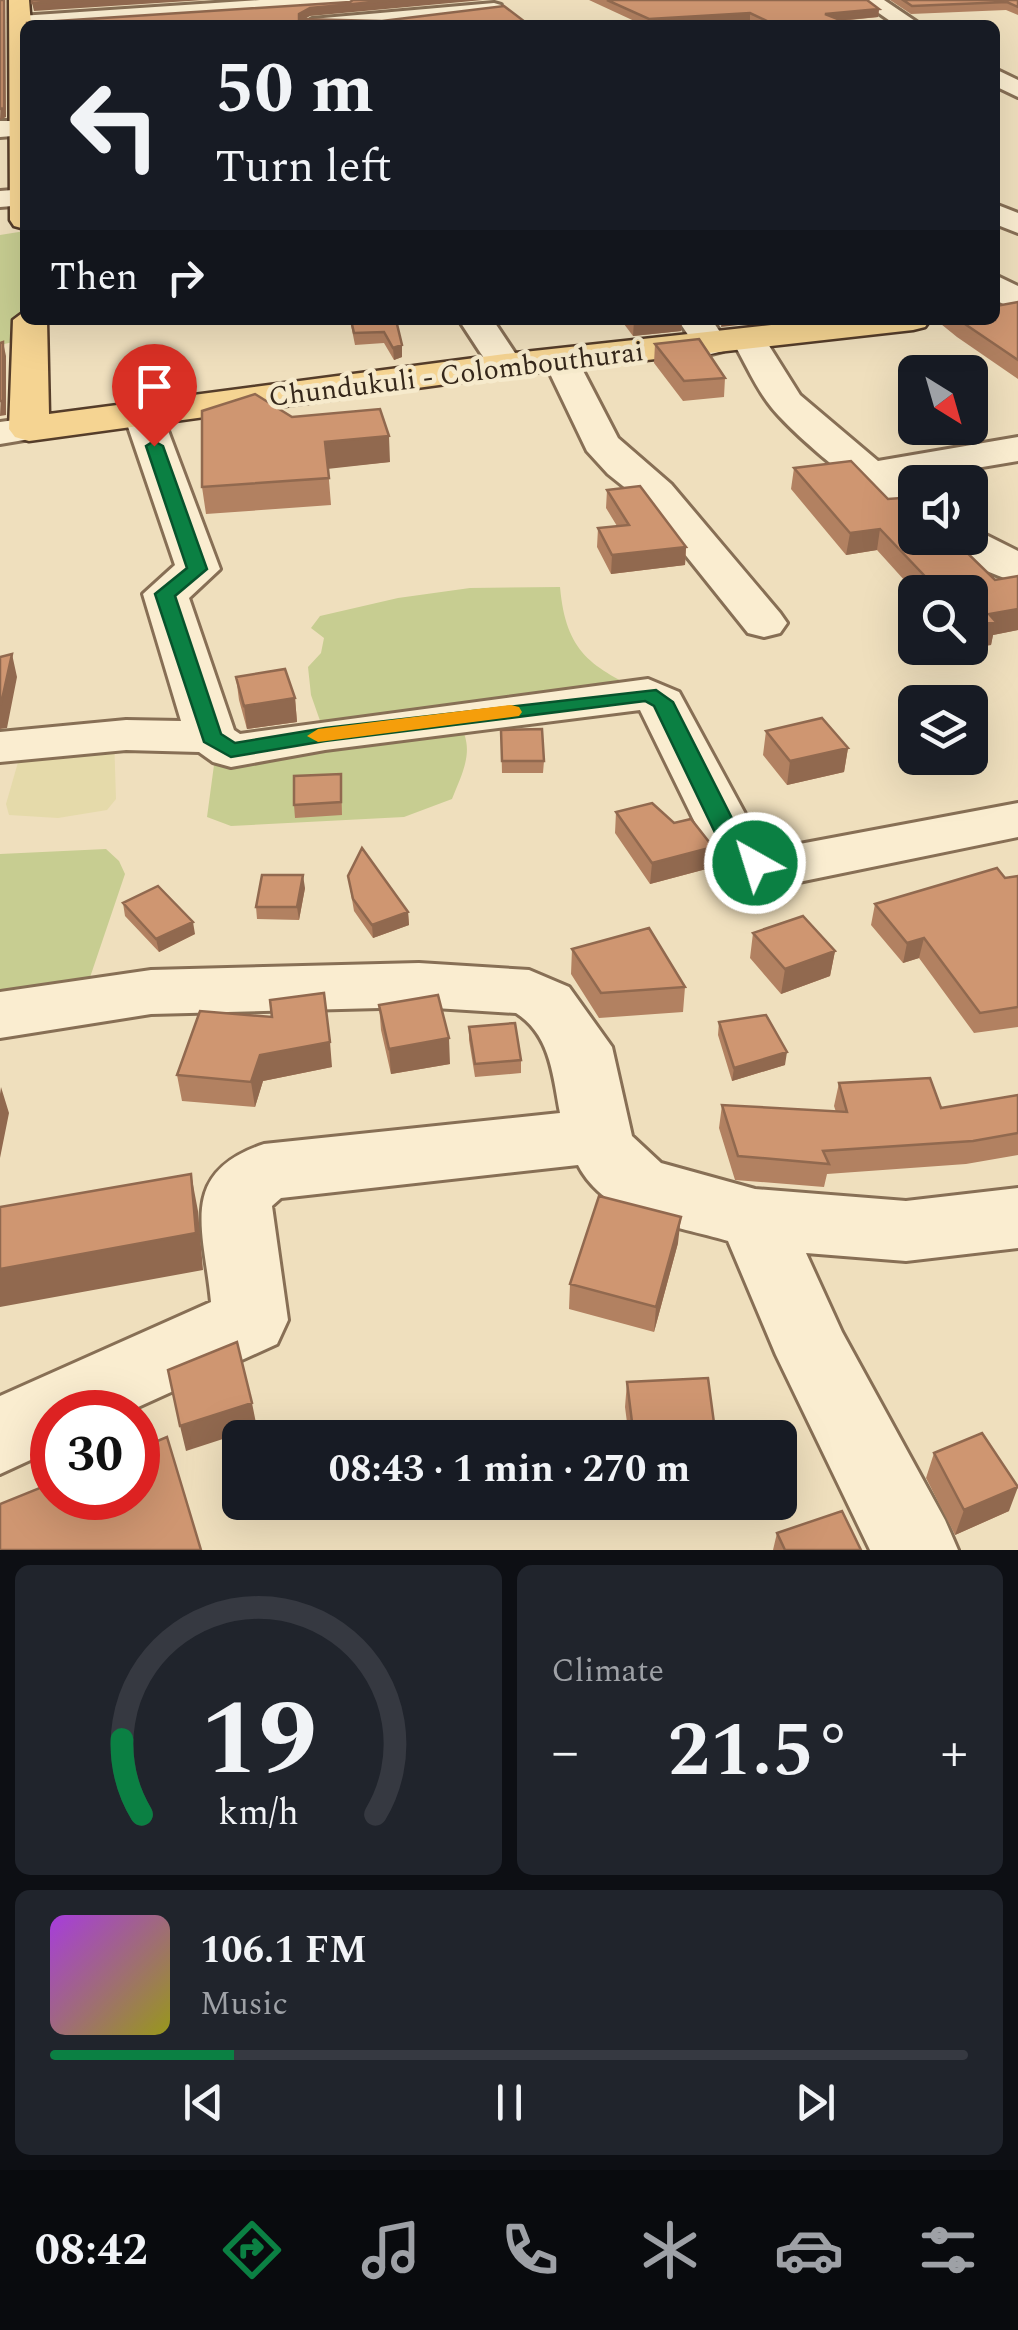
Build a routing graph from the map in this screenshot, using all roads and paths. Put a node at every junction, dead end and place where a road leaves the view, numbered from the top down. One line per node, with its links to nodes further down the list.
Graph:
1 (82, 0): 6 (street)
2 (350, 0): 5 (street)
3 (870, 0): 9 (street)
4 (495, 9): 8 (street)
5 (252, 11): 7 (street)
6 (61, 20)
7 (212, 20)
8 (365, 20)
9 (902, 20)
10 (15, 65): 11 (main road)
11 (16, 205)
12 (29, 325): 20 (main road)
13 (479, 325): 18 (street)
14 (853, 325): 16 (main road, Chundukuli - Colombouthurai)
15 (703, 332): 16 (main road, Chundukuli - Colombouthurai); 17 (main road, Chundukuli - Colombouthurai)
16 (770, 332): 22 (street)
17 (560, 359): 18 (main road, Chundukuli - Colombouthurai); 26 (street)
18 (505, 365): 19 (main road, Chundukuli - Colombouthurai)
19 (142, 412): 20 (main road, Chundukuli - Colombouthurai); 27 (street)
20 (13, 434)
21 (1018, 450): 22 (street)
22 (870, 474): 23 (street)
23 (898, 494)
24 (988, 553): 25 (street)
25 (1018, 570)
26 (764, 623)
27 (212, 737): 28 (street); 29 (street)
28 (0, 746)
29 (1018, 820)
30 (0, 1015): 31 (street)
31 (598, 1136): 33 (street); 34 (street)
32 (1018, 1218): 33 (street)
33 (755, 1219): 35 (street)
34 (0, 1436)
35 (916, 1550)

